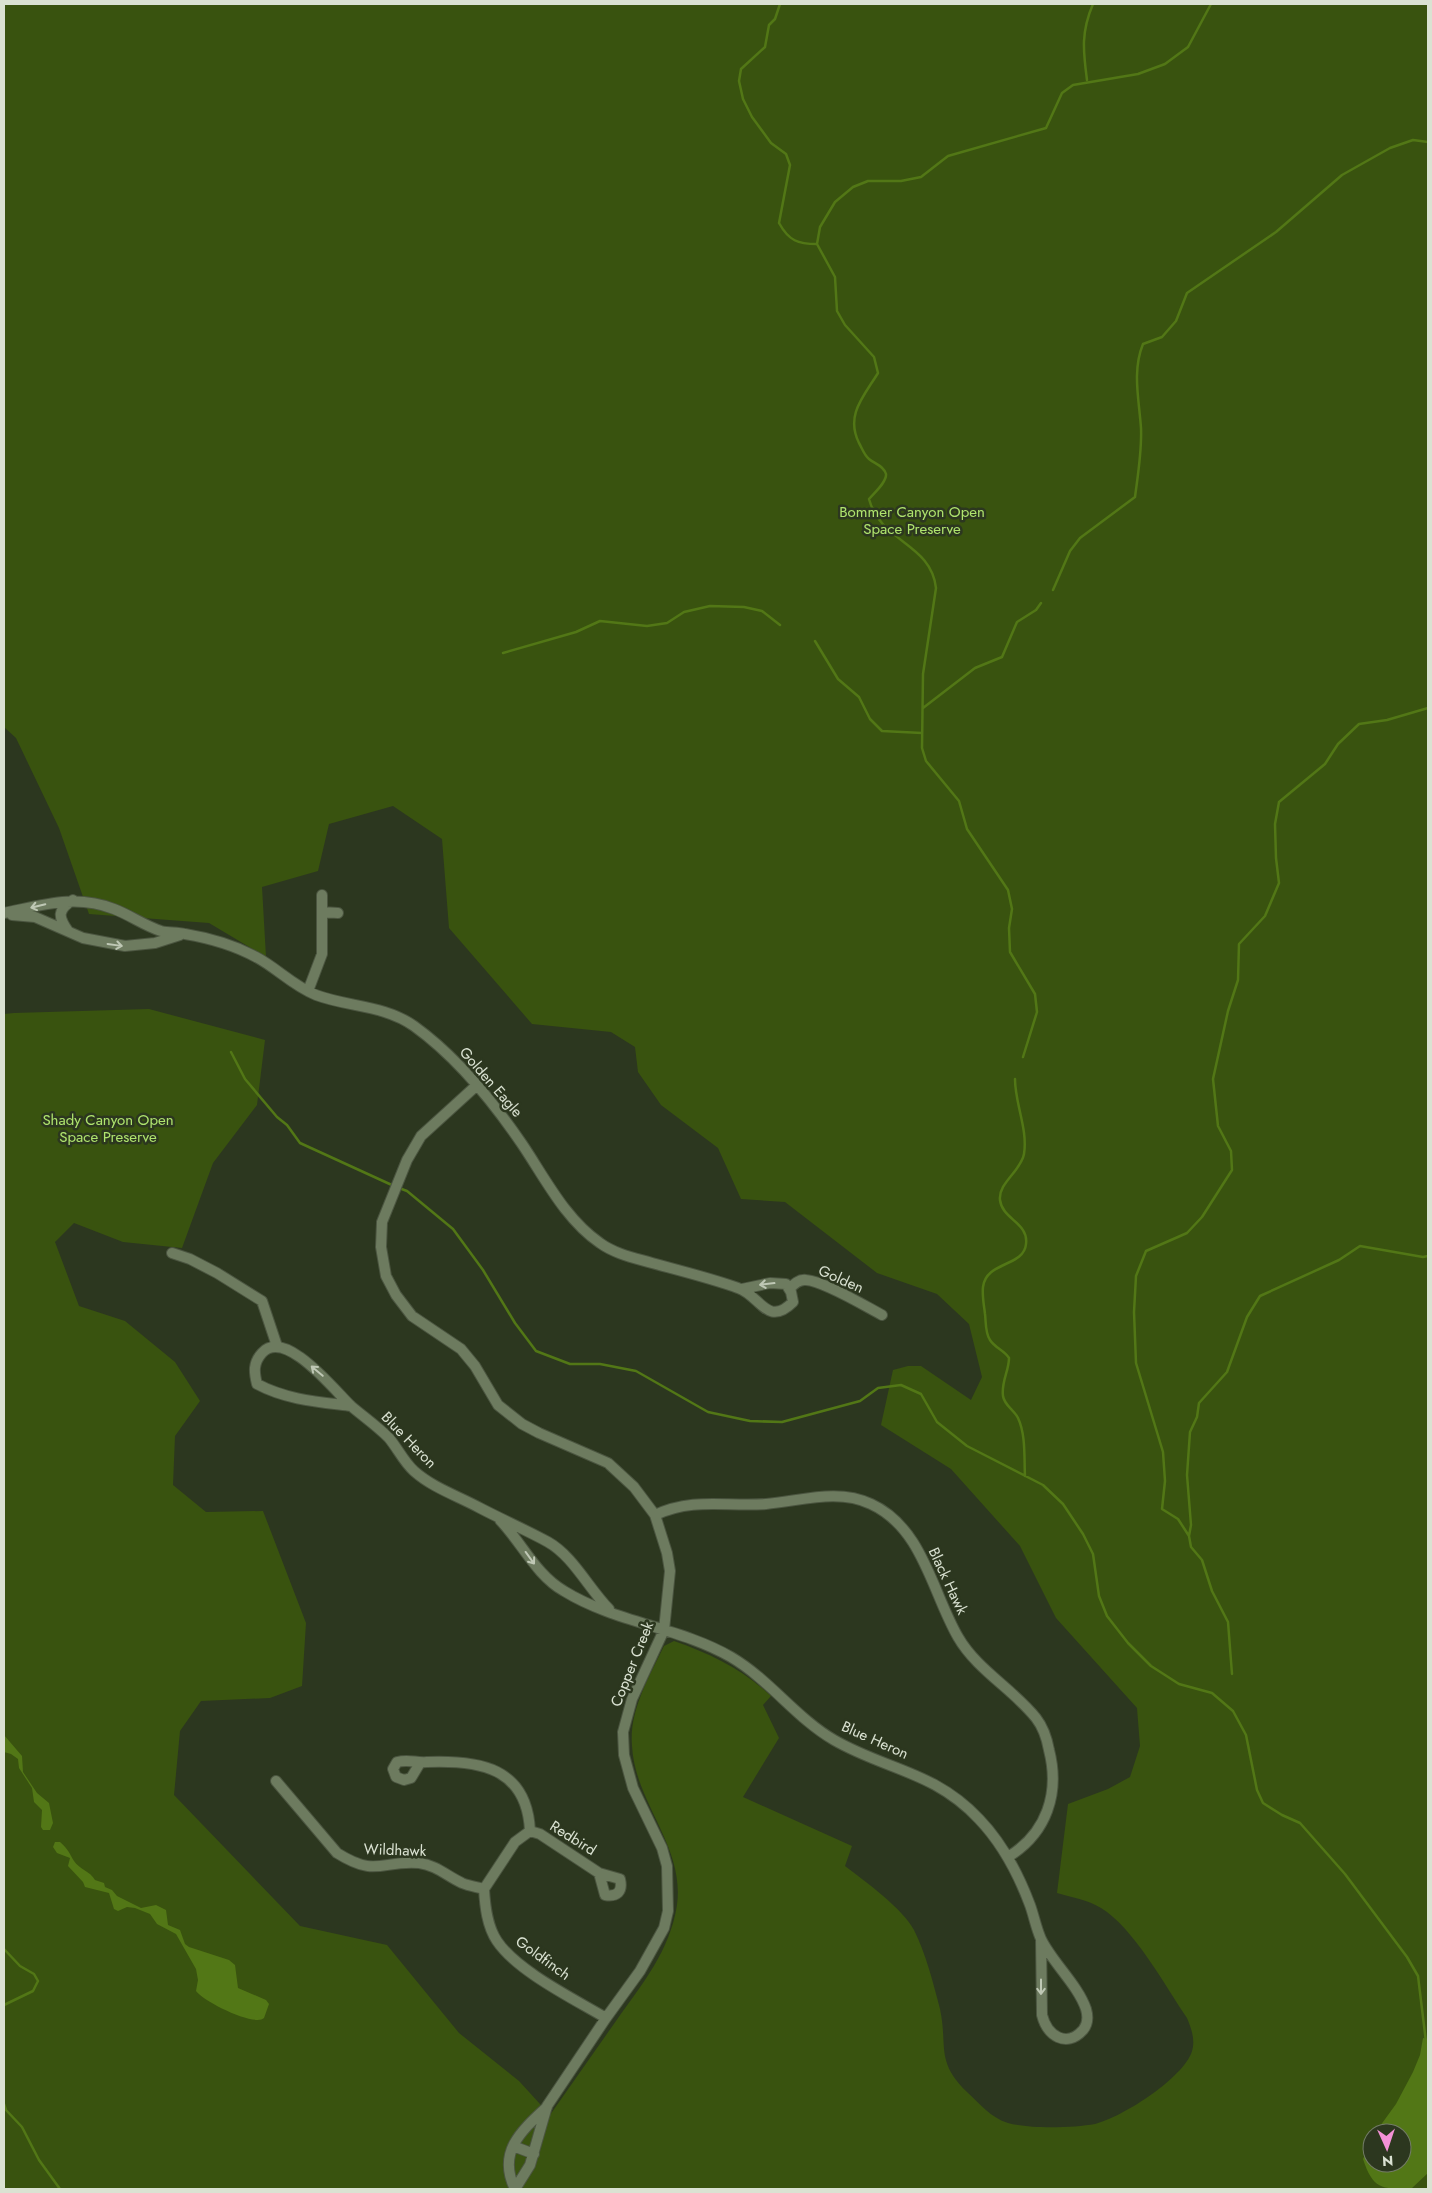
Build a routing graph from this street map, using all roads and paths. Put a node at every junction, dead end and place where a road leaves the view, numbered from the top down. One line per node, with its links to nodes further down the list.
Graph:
1 (322, 895): 3 (street)
2 (73, 900): 5 (street, Golden Eagle, one-way to 5); 6 (street); 7 (street, Golden Eagle)
3 (322, 912): 4 (street); 8 (street)
4 (338, 913)
5 (4, 914): 6 (street, Golden Eagle)
6 (68, 932): 7 (street, Golden Eagle, one-way to 7)
7 (183, 934): 8 (street, Golden Eagle)
8 (308, 991): 9 (street, Golden Eagle)
9 (477, 1085): 11 (street, Golden Eagle); 16 (street, Copper Creek)
10 (172, 1253): 14 (street)
11 (742, 1289): 12 (street, Golden Eagle, one-way to 11); 12 (street, Golden Eagle)
12 (789, 1289): 13 (street, Golden)
13 (882, 1315)
14 (277, 1346): 15 (street, Blue Heron, one-way to 14); 15 (street)
15 (351, 1406): 17 (street, Blue Heron)
16 (655, 1515): 19 (street, Copper Creek); 23 (street, Black Hawk)
17 (500, 1520): 18 (street, Blue Heron); 18 (street, Blue Heron, one-way to 18)
18 (613, 1614): 19 (street, Blue Heron)
19 (664, 1630): 23 (street, Blue Heron); 27 (street, Copper Creek)
20 (420, 1763): 22 (street, Redbird)
21 (276, 1781): 25 (street, Wildhawk)
22 (530, 1831): 24 (street, Redbird); 25 (street)
23 (1008, 1857): 26 (street, Blue Heron)
24 (599, 1873)
25 (484, 1889): 27 (street, Goldfinch)
26 (1041, 1938): 26 (street, Blue Heron, one-way to 26)
27 (606, 2018): 28 (street, Copper Creek)
28 (547, 2106): 29 (street, Copper Creek); 30 (street, Copper Creek)
29 (513, 2146): 30 (street); 31 (street, Copper Creek)
30 (534, 2154): 31 (street, Copper Creek)
31 (515, 2189)

